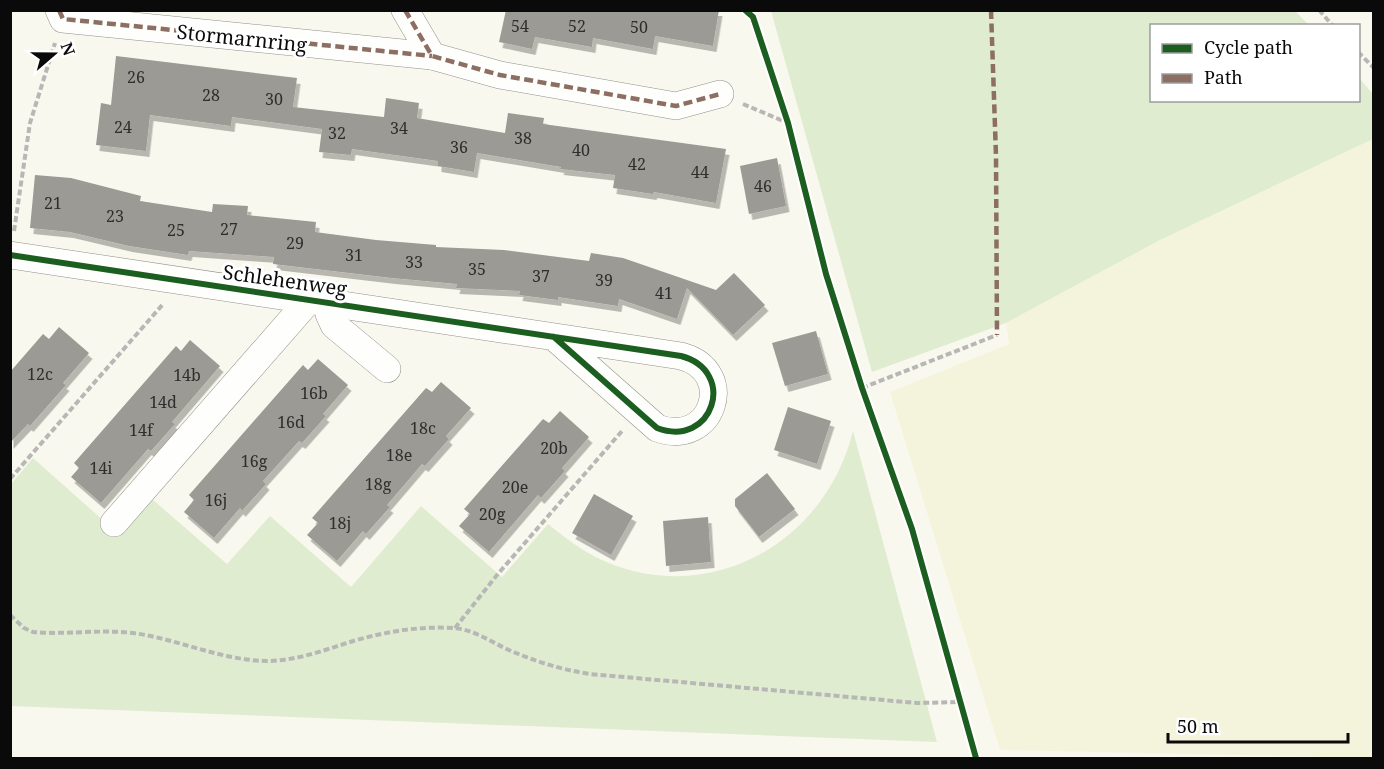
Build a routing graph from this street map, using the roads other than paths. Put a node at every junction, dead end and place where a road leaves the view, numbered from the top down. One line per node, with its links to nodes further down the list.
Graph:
1 (405, 10): 3 (street)
2 (61, 15): 3 (street, Stormarnring)
3 (432, 56): 4 (street, Stormarnring)
4 (720, 94)
5 (11, 255): 6 (street, Schlehenweg)
6 (320, 302): 7 (street, Schlehenweg); 8 (street); 9 (street)
7 (554, 337): 7 (street, Schlehenweg)
8 (387, 369)
9 (114, 523)

